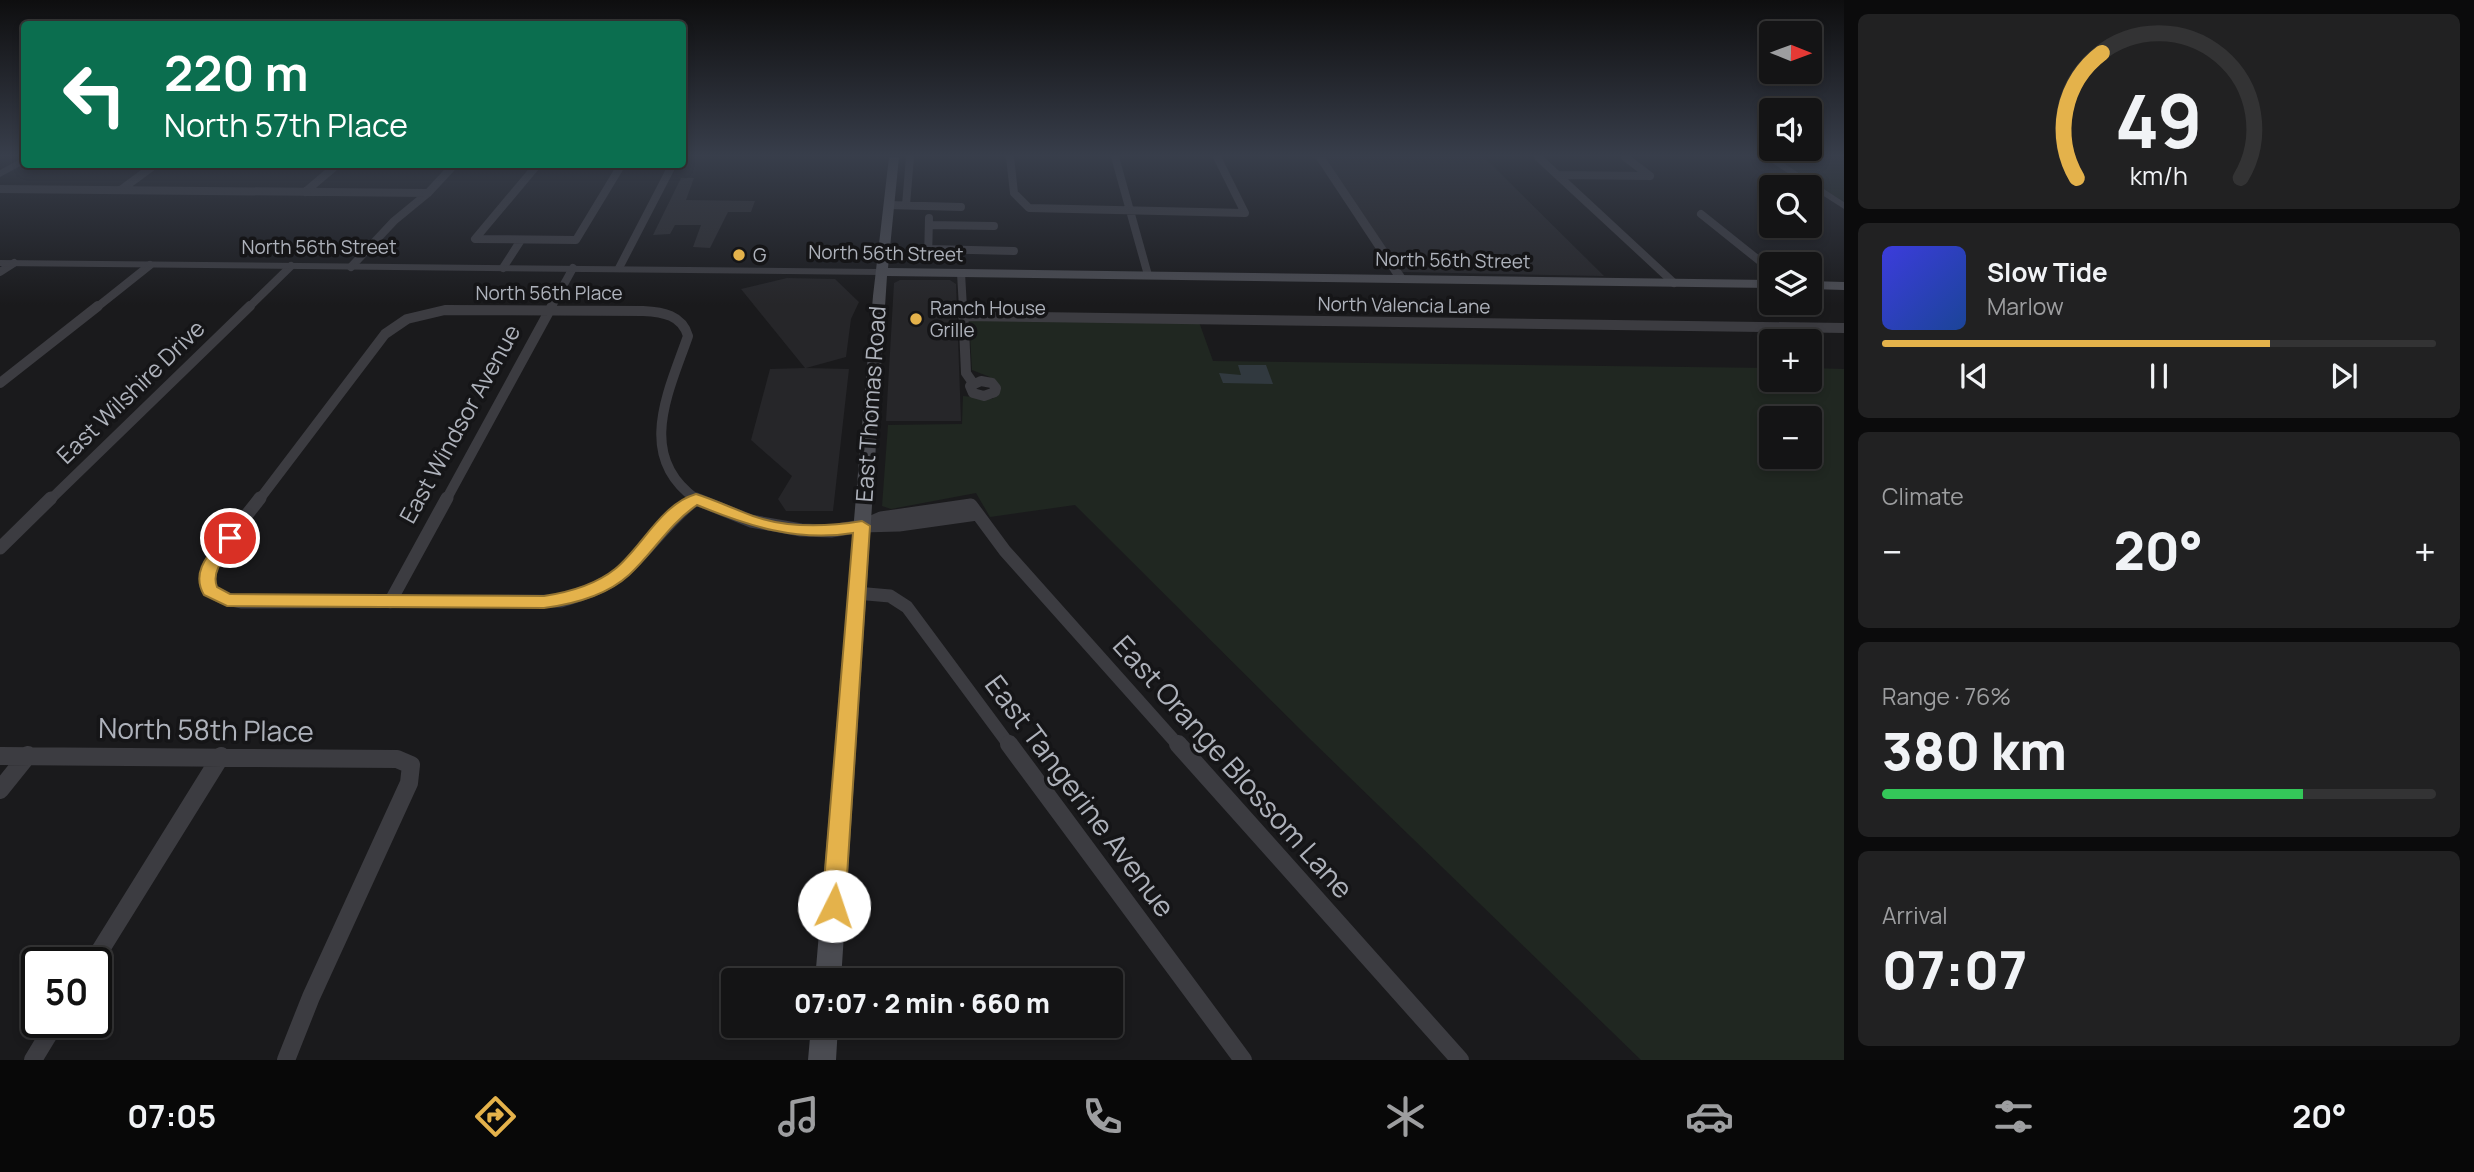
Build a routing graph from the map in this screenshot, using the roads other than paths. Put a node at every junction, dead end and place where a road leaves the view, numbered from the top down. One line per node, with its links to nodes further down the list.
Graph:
1 (410, 206): 28 (street)
2 (503, 206): 19 (street)
3 (596, 206): 19 (street)
4 (651, 206): 31 (street)
5 (888, 206): 33 (main road, East Thomas Road)
6 (924, 206): 12 (street)
7 (1026, 206): 14 (street)
8 (1130, 206): 14 (street)
9 (1242, 206): 15 (street)
10 (1353, 206): 36 (street)
11 (1593, 206): 37 (street)
12 (930, 207): 13 (street); 17 (street)
13 (961, 207)
14 (1131, 211): 15 (street); 35 (street)
15 (1245, 213)
16 (1701, 214): 23 (street)
17 (929, 225): 18 (street); 20 (street)
18 (994, 226)
19 (521, 240): 29 (street)
20 (929, 249): 21 (street); 22 (street)
21 (1014, 251)
22 (928, 260)
23 (1759, 260)
24 (0, 263): 25 (street, North 56th Street)
25 (14, 263): 26 (street, North 56th Street); 32 (street)
26 (150, 265): 27 (street, North 56th Street); 46 (street)
27 (290, 266): 28 (street, North 56th Street); 51 (street, East Wilshire Drive)
28 (351, 267): 29 (street, North 56th Street)
29 (503, 268): 30 (street, North 56th Street)
30 (573, 268): 31 (street, North 56th Street); 41 (street, East Windsor Avenue)
31 (619, 268): 33 (street, North 56th Street)
32 (0, 272)
33 (881, 272): 34 (main road, North 56th Street); 50 (main road, East Thomas Road)
34 (961, 273): 35 (main road, North 56th Street); 43 (street)
35 (1148, 275): 36 (main road, North 56th Street)
36 (1401, 279): 37 (main road, North 56th Street)
37 (1674, 283): 38 (main road, North 56th Street)
38 (1759, 284)
39 (1822, 285): 40 (main road)
40 (1844, 286)
41 (550, 311): 42 (street, North 56th Place); 44 (street, North 56th Place); 53 (street, East Windsor Avenue)
42 (419, 314): 53 (street)
43 (963, 316): 45 (street, North Valencia Lane); 47 (street)
44 (678, 319): 48 (street)
45 (1844, 328)
46 (0, 383)
47 (973, 383)
48 (696, 499): 50 (street); 53 (street)
49 (974, 509): 50 (street); 66 (street, East Orange Blossom Lane)
50 (862, 526): 52 (main road, East Thomas Road)
51 (0, 548)
52 (856, 593): 59 (main road, East Thomas Road); 65 (street, East Tangerine Avenue)
53 (390, 602)
54 (28, 755): 55 (street, North 58th Place); 56 (street, North 58th Place); 57 (street)
55 (0, 756)
56 (221, 756): 58 (street); 63 (street, North 58th Place)
57 (0, 790)
58 (102, 947)
59 (829, 968)
60 (46, 1038): 62 (street)
61 (824, 1038): 64 (main road)
62 (33, 1060)
63 (286, 1060)
64 (822, 1060)
65 (1243, 1060)
66 (1460, 1060)

